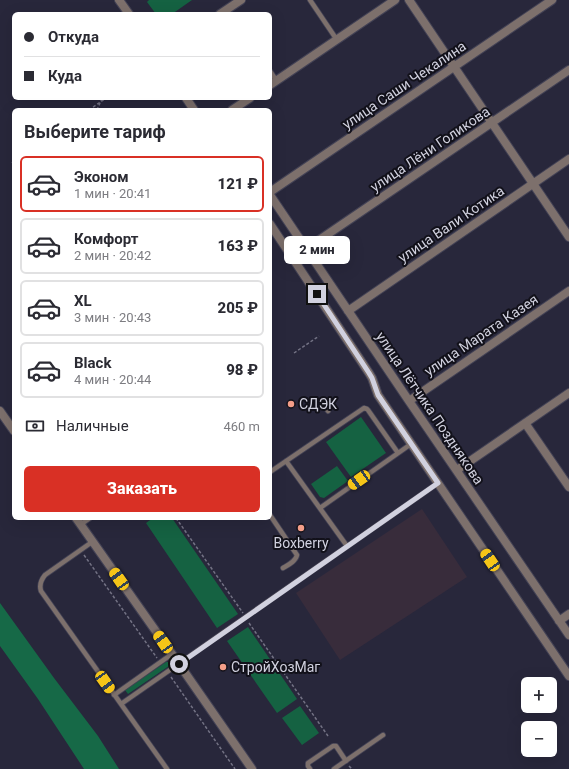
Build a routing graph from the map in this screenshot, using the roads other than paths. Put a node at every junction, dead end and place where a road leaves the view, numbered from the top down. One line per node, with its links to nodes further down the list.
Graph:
1 (119, 0): 7 (street)
2 (241, 0): 8 (street)
3 (310, 0): 9 (lane)
4 (395, 0): 9 (street)
5 (409, 0): 10 (street)
6 (552, 0): 10 (street, улица Саши Чекалина)
7 (128, 12)
8 (226, 12)
9 (337, 40): 12 (street)
10 (454, 67): 15 (street); 18 (street, улица Саши Чекалина)
11 (569, 70): 15 (street, улица Лёни Голикова)
12 (273, 82)
13 (247, 100): 14 (street)
14 (235, 108)
15 (492, 123): 17 (street); 22 (street, улица Лёни Голикова)
16 (569, 159): 17 (street, улица Вали Котика)
17 (533, 184): 21 (street); 24 (street, улица Вали Котика)
18 (272, 193)
19 (272, 197): 22 (street, улица Лётчика Позднякова)
20 (272, 227): 32 (street)
21 (569, 237)
22 (306, 249): 24 (street, улица Лётчика Позднякова)
23 (569, 291): 26 (street, улица Марата Казея)
24 (348, 311): 26 (street, улица Лётчика Позднякова)
25 (569, 393): 30 (street)
26 (409, 401): 36 (street, улица Лётчика Позднякова)
27 (323, 404): 29 (lane)
28 (0, 411): 31 (street)
29 (328, 411)
30 (525, 423): 36 (street); 38 (street)
31 (12, 428)
32 (411, 444): 33 (lane); 37 (street)
33 (398, 453): 34 (lane); 39 (lane)
34 (286, 460): 35 (lane); 39 (lane)
35 (272, 470)
36 (457, 470): 46 (street, улица Лётчика Позднякова)
37 (438, 483): 43 (lane); 50 (street)
38 (569, 487)
39 (320, 508): 43 (lane)
40 (272, 518): 44 (lane)
41 (78, 521): 42 (street)
42 (92, 542): 48 (street); 51 (lane)
43 (347, 546): 49 (lane)
44 (284, 568)
45 (569, 614): 46 (street)
46 (560, 621): 47 (street, улица Лётчика Позднякова)
47 (569, 635)
48 (172, 654): 49 (street); 51 (lane)
49 (179, 664): 52 (lane); 56 (street)
50 (569, 676)
51 (114, 695): 52 (lane)
52 (121, 704): 55 (lane)
53 (383, 735): 54 (lane)
54 (346, 761): 57 (lane); 58 (lane)
55 (166, 769)
56 (252, 769)
57 (310, 769)
58 (334, 769)

